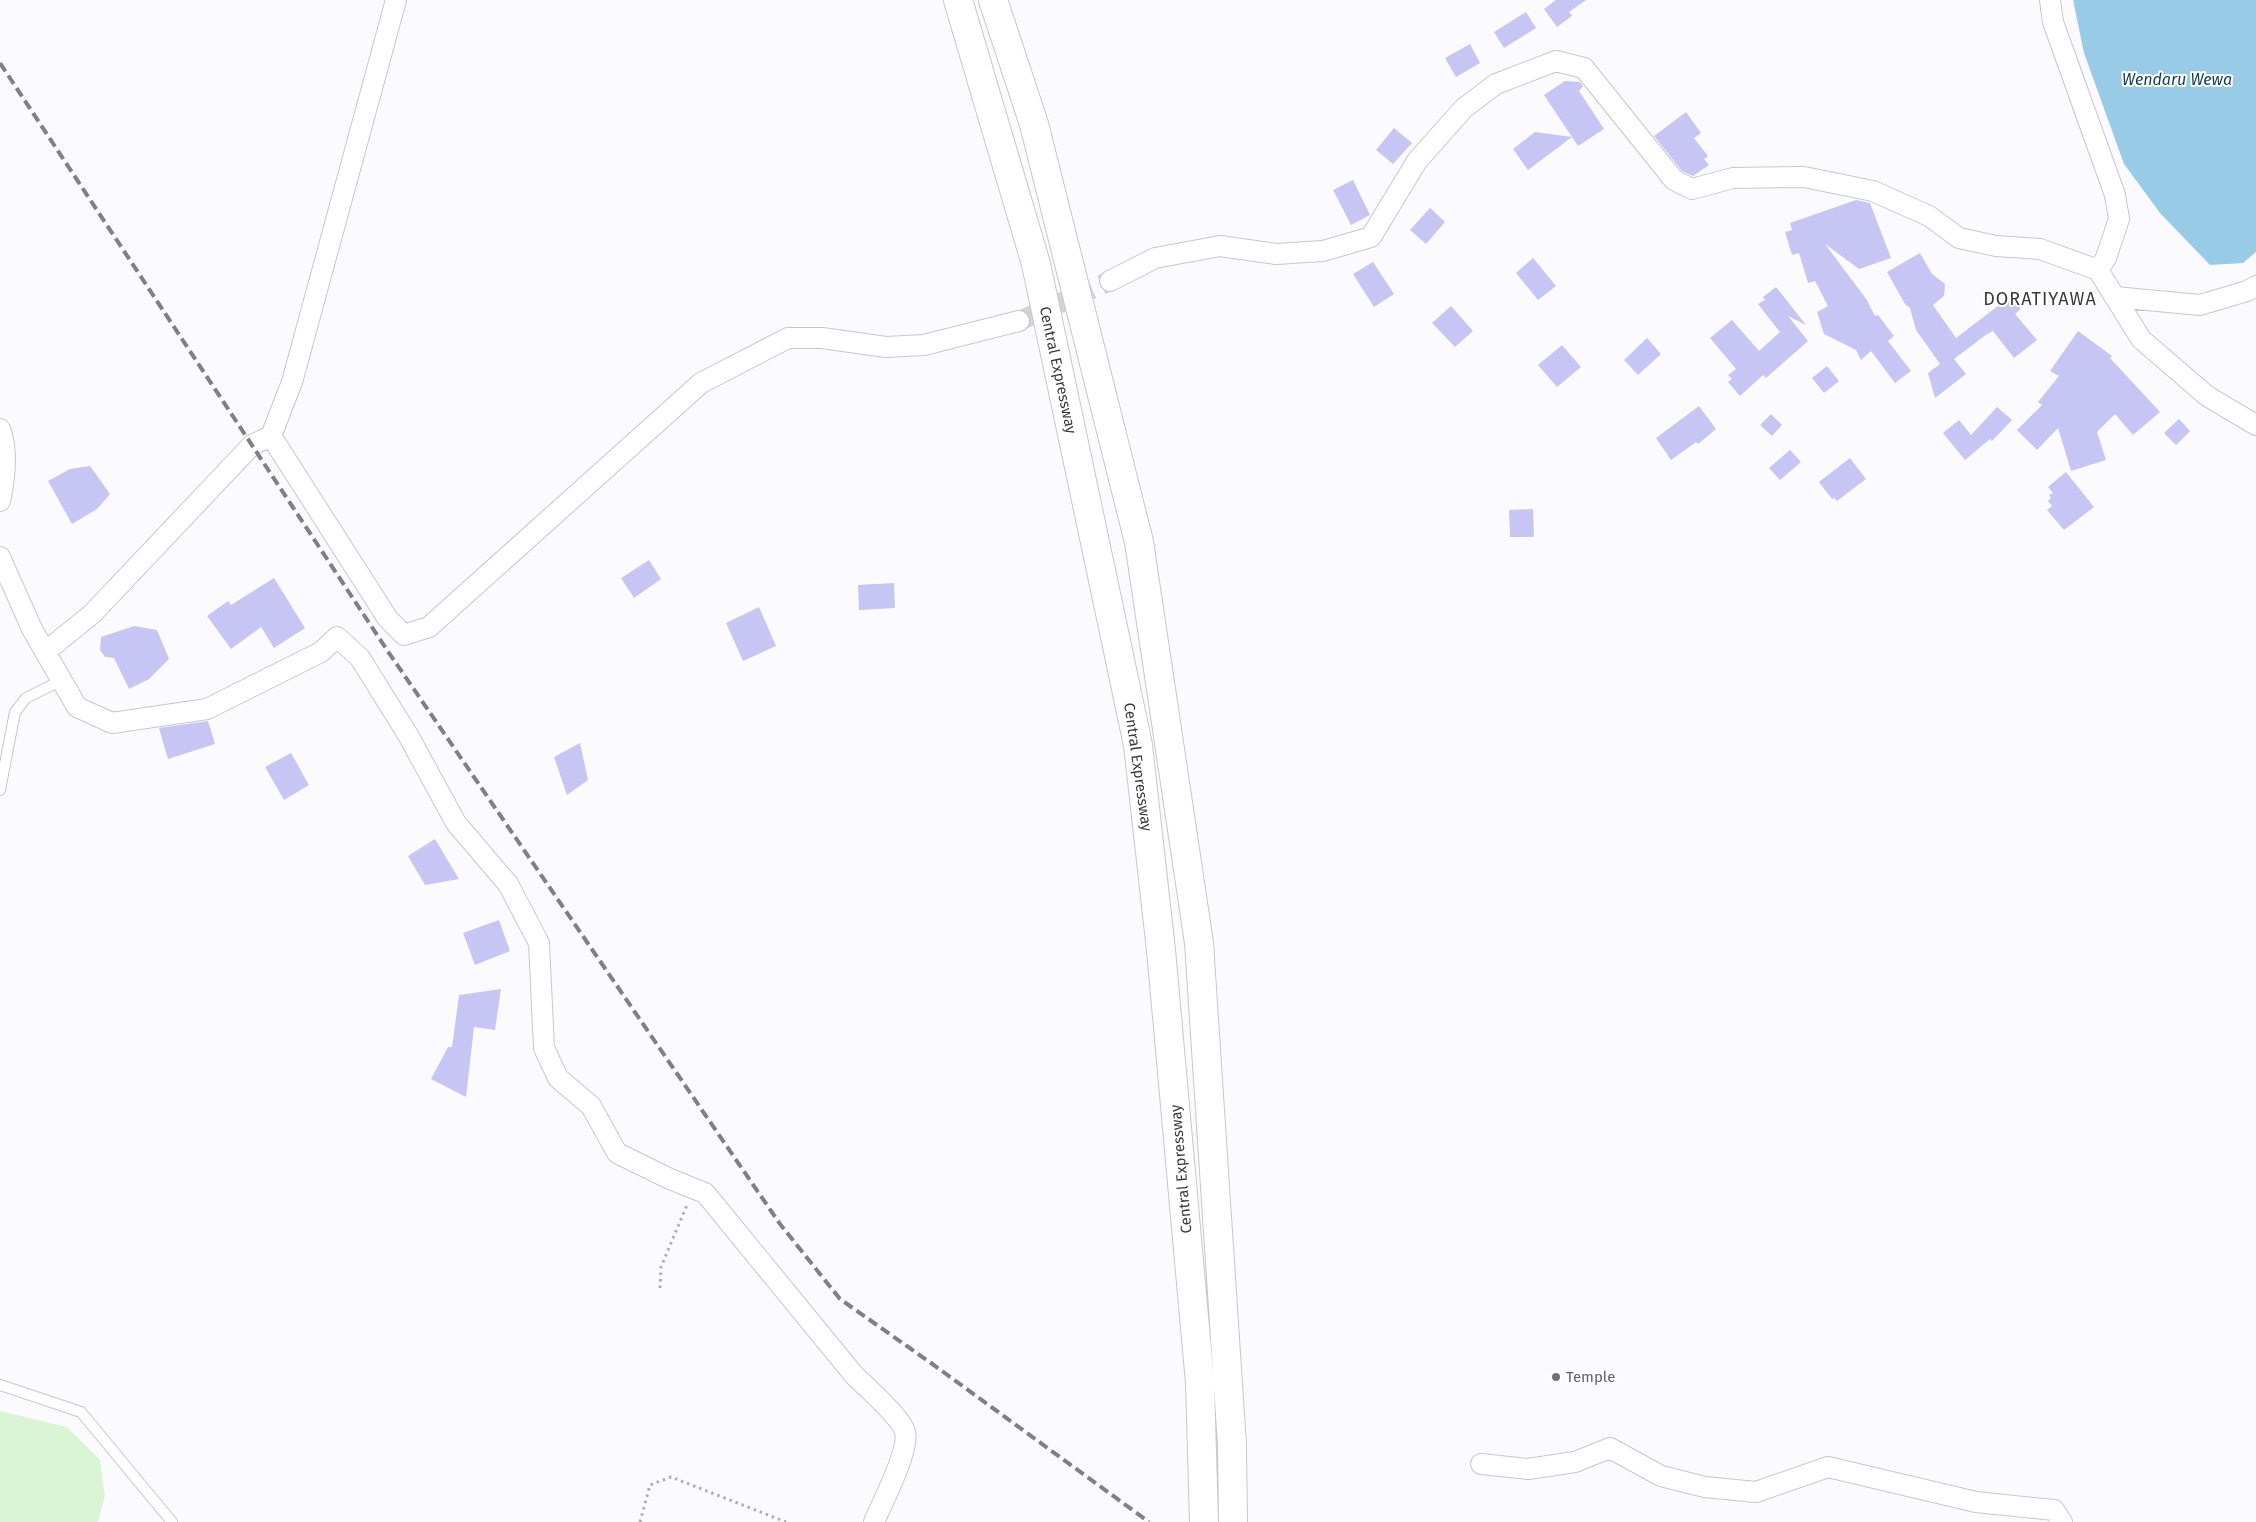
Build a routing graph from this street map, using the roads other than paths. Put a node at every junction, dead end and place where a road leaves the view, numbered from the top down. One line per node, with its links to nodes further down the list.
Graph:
1 (396, 0): 12 (street)
2 (958, 0): 22 (highway, Central Expressway)
3 (993, 0): 23 (highway)
4 (2050, 0): 5 (street)
5 (2098, 270): 6 (street); 8 (street)
6 (1110, 281)
7 (2256, 286): 8 (street)
8 (2115, 297): 10 (street)
9 (1019, 321): 12 (street)
10 (2256, 425)
11 (0, 428): 13 (street)
12 (271, 436): 15 (street)
13 (0, 501)
14 (0, 557): 15 (street)
15 (45, 652): 16 (street)
16 (62, 680): 17 (lane); 21 (street)
17 (0, 790)
18 (0, 1385): 20 (lane)
19 (1481, 1464): 24 (street)
20 (172, 1522)
21 (874, 1522)
22 (1204, 1522)
23 (1233, 1522)
24 (2062, 1522)

